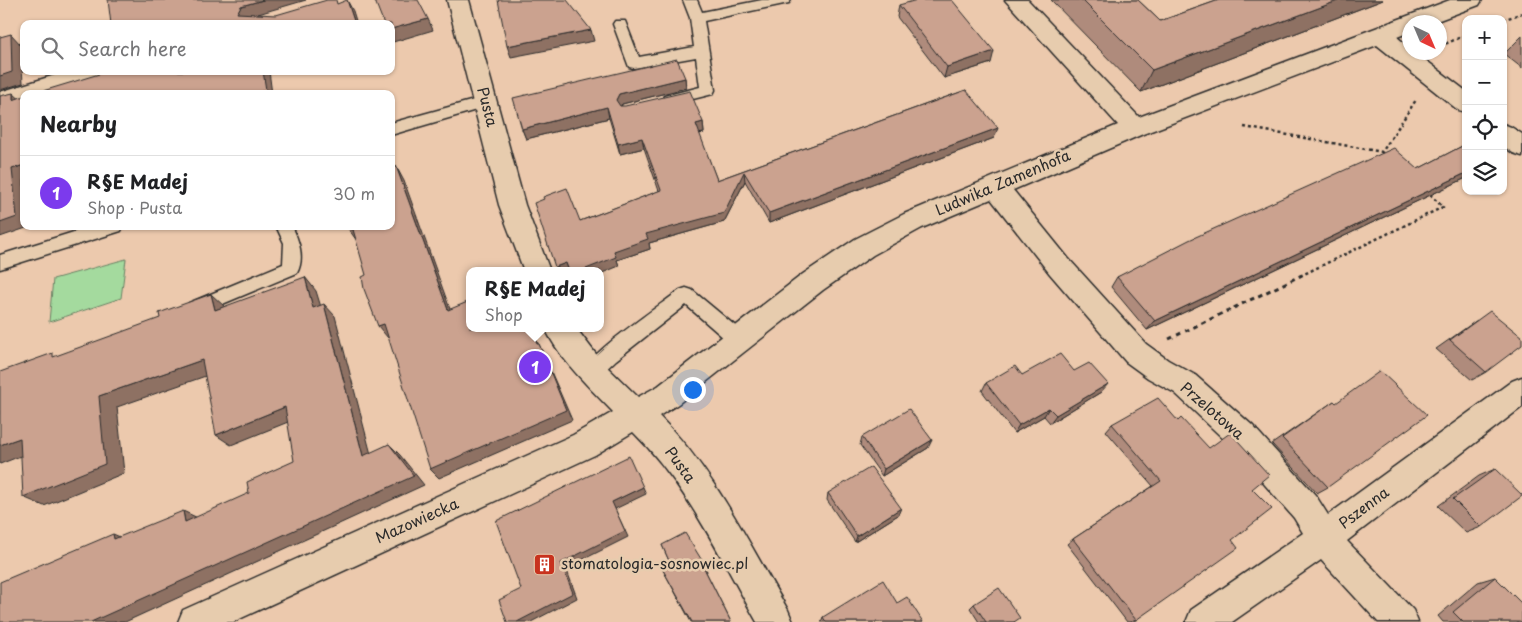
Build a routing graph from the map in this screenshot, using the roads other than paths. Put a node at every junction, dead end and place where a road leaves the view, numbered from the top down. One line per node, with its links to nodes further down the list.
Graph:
1 (458, 0): 17 (street, Pusta)
2 (690, 0): 7 (lane)
3 (784, 0): 7 (lane)
4 (1016, 0): 20 (street)
5 (1463, 1): 6 (street)
6 (1430, 15)
7 (697, 18): 11 (lane)
8 (620, 24): 11 (lane)
9 (1402, 27): 10 (street, Ludwika Zamenhofa)
10 (1381, 36): 16 (street); 20 (street, Ludwika Zamenhofa)
11 (702, 51): 18 (lane)
12 (83, 75): 13 (street)
13 (33, 90)
14 (20, 94): 15 (street)
15 (0, 100)
16 (1462, 101)
17 (485, 102): 19 (lane); 27 (street, Pusta)
18 (654, 103)
19 (395, 128)
20 (1135, 128): 23 (street, Ludwika Zamenhofa)
21 (1507, 136): 22 (street)
22 (1522, 147)
23 (995, 186): 30 (street, Ludwika Zamenhofa); 34 (street, Przelotowa)
24 (102, 230): 26 (lane)
25 (286, 230): 28 (lane)
26 (0, 262)
27 (535, 267)
28 (182, 313)
29 (562, 332): 31 (street, Pusta)
30 (739, 340): 31 (lane); 33 (street, Ludwika Zamenhofa)
31 (592, 371): 33 (street, Pusta)
32 (1522, 390): 34 (street, Pszenna)
33 (636, 413): 35 (street, Mazowiecka); 36 (street, Pusta)
34 (1324, 538): 37 (street, Pszenna); 38 (street, Przelotowa)
35 (195, 622)
36 (776, 622)
37 (1203, 622)
38 (1401, 622)

